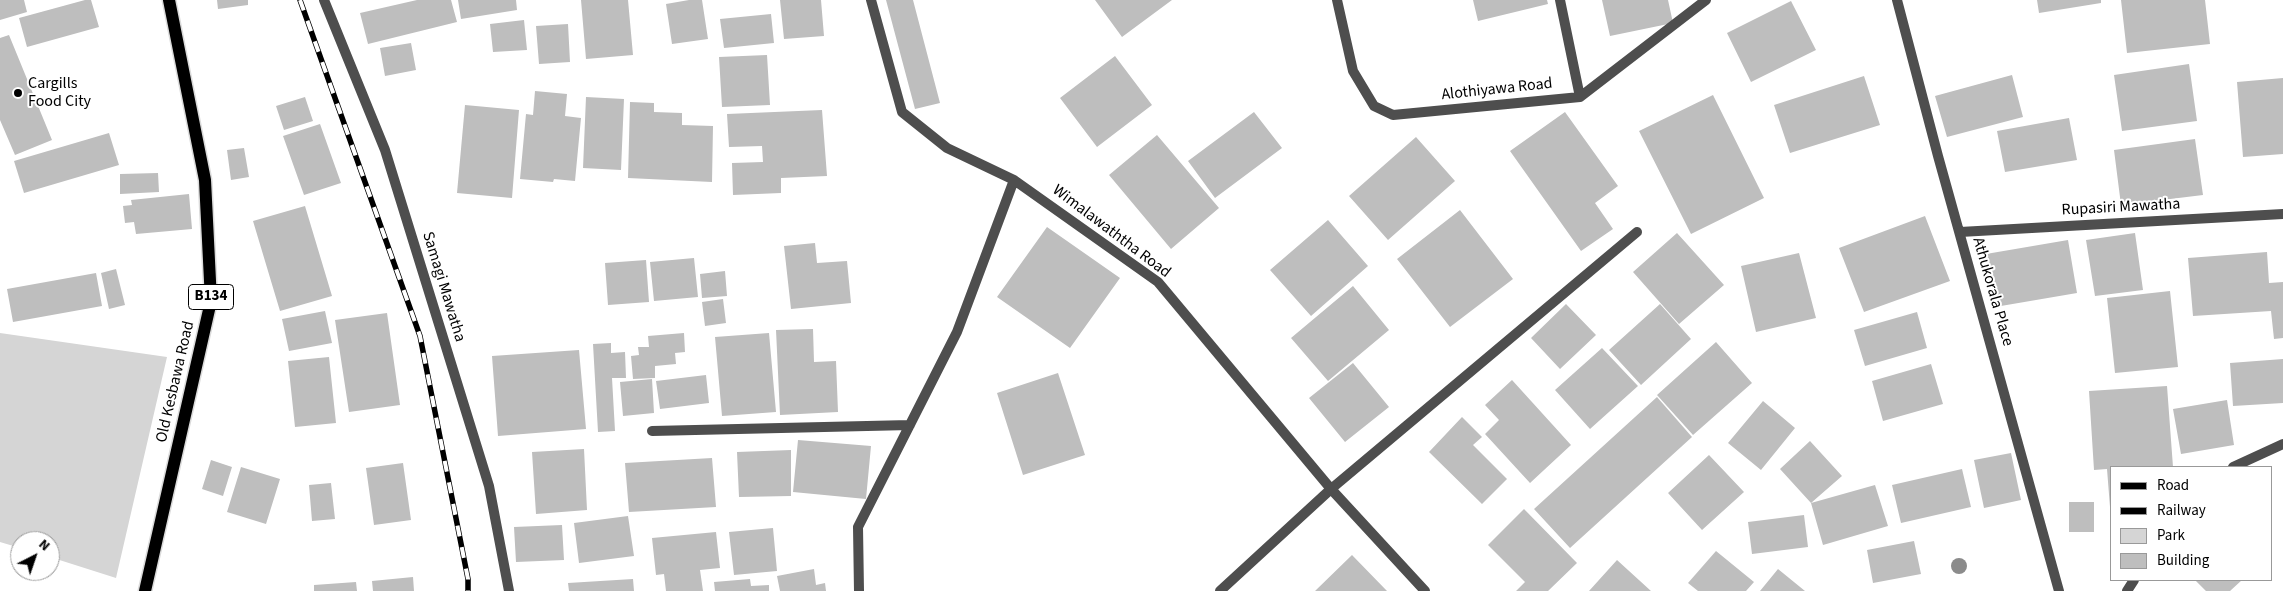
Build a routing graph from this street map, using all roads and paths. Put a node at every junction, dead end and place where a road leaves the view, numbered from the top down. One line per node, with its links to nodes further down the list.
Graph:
1 (169, 0): 18 (main road, Old Kesbawa Road / B134)
2 (324, 0): 19 (street, Samagi Mawatha)
3 (871, 0): 9 (street, Wimalawaththa Road)
4 (1337, 0): 8 (street, Alothiyawa Road)
5 (1560, 0): 8 (street)
6 (1706, 0): 8 (street)
7 (1897, 0): 12 (street, Athukorala Place)
8 (1580, 97)
9 (1014, 180): 13 (street); 17 (street, Wimalawaththa Road)
10 (2283, 214): 12 (street, Rupasiri Mawatha)
11 (1638, 232): 17 (street)
12 (1960, 232): 23 (street, Athukorala Place)
13 (910, 425): 14 (street); 20 (street)
14 (652, 431)
15 (2283, 444): 16 (street)
16 (2235, 466)
17 (1331, 489): 21 (street); 22 (street, Wimalawaththa Road)
18 (145, 591)
19 (509, 591)
20 (858, 591)
21 (1220, 591)
22 (1425, 591)
23 (2060, 591)

